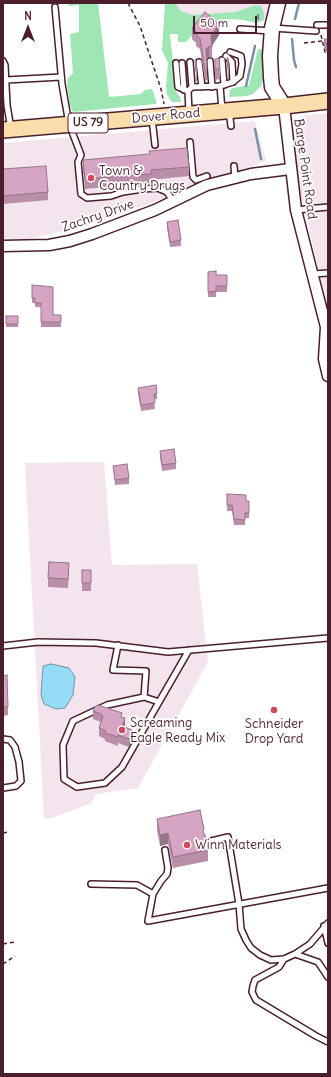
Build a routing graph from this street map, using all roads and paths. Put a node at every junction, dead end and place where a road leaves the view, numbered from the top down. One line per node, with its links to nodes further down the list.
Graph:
1 (128, 3): 29 (path)
2 (278, 3): 7 (main road)
3 (55, 7): 18 (lane)
4 (328, 25): 5 (lane)
5 (317, 28): 7 (lane); 8 (path)
6 (240, 29): 7 (lane)
7 (272, 29): 26 (main road)
8 (323, 41): 9 (path); 10 (path)
9 (304, 43)
10 (326, 51)
11 (230, 52): 20 (lane)
12 (3, 61): 19 (lane)
13 (210, 61): 23 (lane)
14 (190, 62): 24 (lane)
15 (199, 62): 22 (lane)
16 (176, 63): 24 (lane)
17 (182, 63): 24 (lane)
18 (61, 77): 19 (lane); 31 (lane)
19 (6, 80): 33 (lane)
20 (233, 82): 21 (lane); 21 (lane)
21 (222, 86): 23 (lane); 27 (lane)
22 (202, 87): 23 (lane); 24 (lane)
23 (212, 87)
24 (188, 89): 28 (lane)
25 (328, 101): 26 (main road, Dover Road / US 79)
26 (284, 106): 27 (main road, Dover Road / US 79); 37 (street, Barge Point Road)
27 (226, 111): 28 (main road, Dover Road / US 79); 32 (lane)
28 (189, 114): 29 (main road, Dover Road / US 79)
29 (167, 116): 30 (main road, Dover Road / US 79)
30 (152, 117): 31 (main road, Dover Road / US 79); 35 (lane)
31 (69, 124): 33 (main road, Dover Road / US 79); 40 (lane)
32 (230, 126)
33 (7, 130)
34 (190, 142): 38 (lane)
35 (155, 145)
36 (234, 166): 39 (lane)
37 (290, 169): 39 (street, Zachry Drive); 42 (street, Barge Point Road)
38 (206, 176)
39 (235, 178): 40 (street, Zachry Drive)
40 (173, 201): 43 (street, Zachry Drive)
41 (328, 207): 42 (lane)
42 (296, 210): 45 (street, Barge Point Road)
43 (3, 246)
44 (328, 273): 45 (lane)
45 (313, 274): 46 (street, Barge Point Road)
46 (326, 359): 47 (street, Barge Point Road)
47 (328, 376)
48 (328, 638): 51 (lane)
49 (118, 645): 50 (lane); 51 (lane); 52 (lane)
50 (3, 646)
51 (189, 650): 53 (lane)
52 (144, 697): 53 (lane); 53 (lane)
53 (159, 702)
54 (3, 740): 55 (lane)
55 (3, 788)
56 (9, 832): 57 (path)
57 (3, 833)
58 (207, 842): 63 (lane)
59 (165, 850): 62 (lane)
60 (91, 884): 62 (lane)
61 (328, 888): 63 (lane)
62 (153, 894): 63 (lane)
63 (239, 904): 70 (lane)
64 (326, 924): 66 (lane); 68 (lane)
65 (15, 942): 67 (path)
66 (328, 943)
67 (3, 944)
68 (295, 954): 70 (lane); 72 (lane)
69 (15, 956): 71 (path)
70 (284, 959): 73 (lane)
71 (3, 964)
72 (328, 976)
73 (328, 1042)

